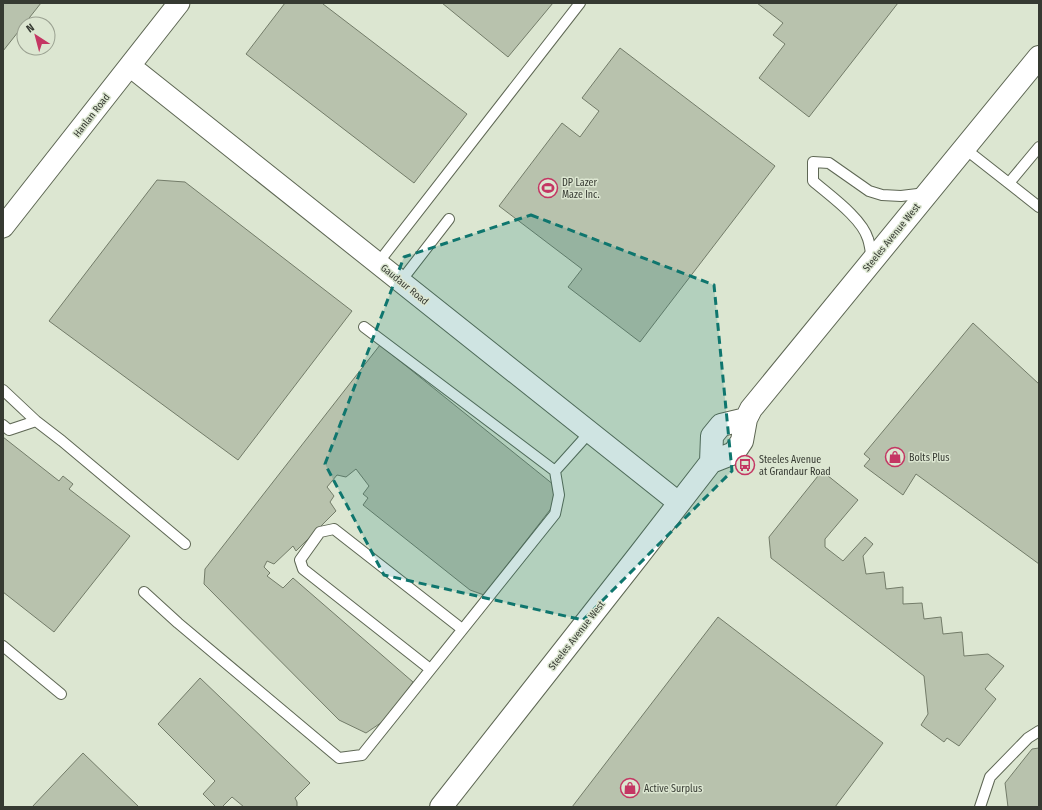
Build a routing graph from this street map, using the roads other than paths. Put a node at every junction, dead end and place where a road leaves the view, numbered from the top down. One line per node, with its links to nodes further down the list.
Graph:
1 (179, 3): 3 (street, Hanlan Road)
2 (580, 3): 14 (lane)
3 (130, 66): 12 (street, Hanlan Road); 14 (street, Gaudaur Road)
4 (1034, 68): 6 (main road, Steeles Avenue West)
5 (1039, 147): 7 (lane)
6 (964, 148): 8 (lane); 9 (main road, Steeles Avenue West)
7 (1036, 158): 8 (lane)
8 (1009, 184): 10 (lane)
9 (928, 193): 13 (main road, Steeles Avenue West); 13 (lane)
10 (1039, 207)
11 (449, 219): 15 (lane)
12 (3, 227)
13 (872, 260): 22 (main road, Steeles Avenue West)
14 (378, 263): 15 (street, Gaudaur Road)
15 (401, 281): 20 (street, Gaudaur Road)
16 (364, 327): 21 (lane)
17 (3, 390): 18 (lane)
18 (36, 421): 19 (lane); 23 (lane)
19 (3, 425)
20 (590, 432): 21 (lane); 22 (street, Gaudaur Road)
21 (555, 471): 25 (lane)
22 (679, 503): 30 (main road, Steeles Avenue West)
23 (185, 544)
24 (144, 592): 27 (lane)
25 (462, 629): 27 (lane); 27 (lane)
26 (3, 646): 28 (lane)
27 (430, 669)
28 (61, 694)
29 (1039, 731): 31 (lane)
30 (441, 807)
31 (980, 807)

